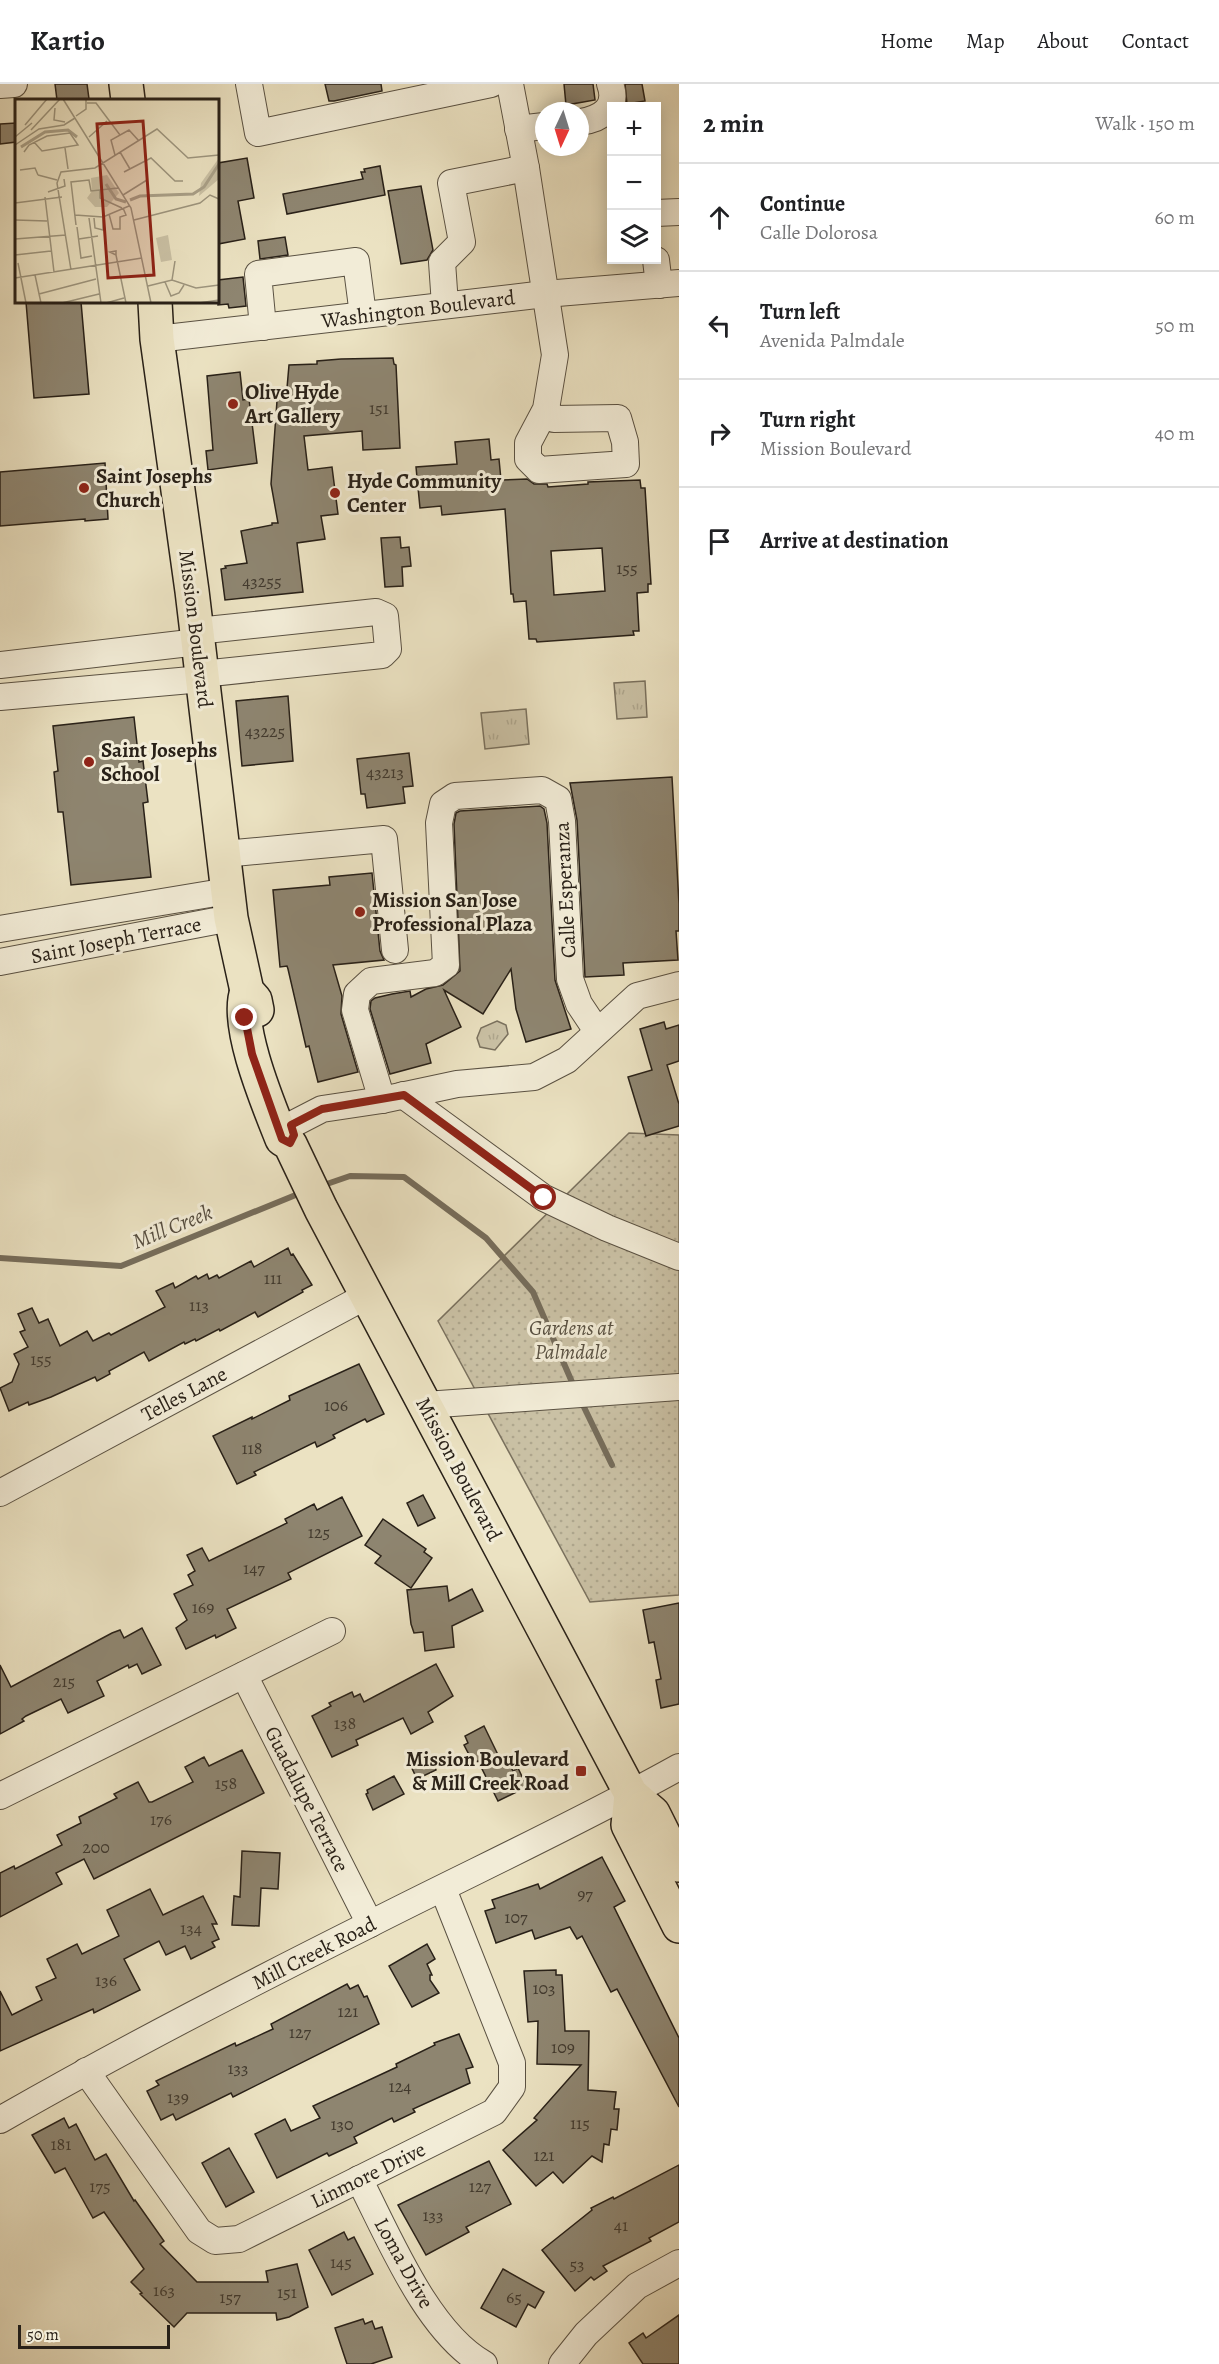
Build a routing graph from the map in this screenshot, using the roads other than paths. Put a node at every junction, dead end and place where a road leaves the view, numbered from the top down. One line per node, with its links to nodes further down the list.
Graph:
1 (15, 84): 8 (street)
2 (126, 84): 9 (main road)
3 (249, 84): 4 (street)
4 (491, 84)
5 (510, 84): 6 (street); 12 (street)
6 (514, 84)
7 (610, 84): 10 (street)
8 (0, 85)
9 (128, 99)
10 (589, 121)
11 (535, 127): 12 (street)
12 (518, 129): 13 (street)
13 (526, 168): 18 (street); 20 (street)
14 (679, 212): 15 (street)
15 (661, 213)
16 (658, 264): 17 (street)
17 (669, 284): 18 (street, Washington Boulevard)
18 (545, 294): 20 (street, Washington Boulevard); 24 (street)
19 (155, 303): 23 (main road, Mission Boulevard)
20 (445, 305): 21 (street, Washington Boulevard)
21 (363, 315): 22 (street, Washington Boulevard); 22 (street)
22 (263, 327): 23 (street, Washington Boulevard)
23 (157, 339): 25 (main road, Mission Boulevard)
24 (546, 409)
25 (197, 637): 26 (street); 27 (main road, Mission Boulevard); 27 (street)
26 (0, 665)
27 (202, 677): 28 (street); 29 (main road, Mission Boulevard)
28 (0, 697)
29 (224, 854): 30 (main road, Mission Boulevard); 33 (street)
30 (230, 904): 31 (street, Saint Joseph Terrace); 34 (street, Saint Joseph Terrace); 39 (main road, Mission Boulevard)
31 (36, 923): 32 (street, Saint Joseph Terrace); 34 (street)
32 (0, 929)
33 (395, 950)
34 (39, 955): 35 (street, Saint Joseph Terrace)
35 (0, 962)
36 (679, 985): 37 (street)
37 (597, 1031): 38 (street); 38 (street, Calle Esperanza)
38 (393, 1097): 39 (street); 40 (street)
39 (294, 1144): 41 (main road, Mission Boulevard)
40 (679, 1257)
41 (368, 1295): 43 (main road, Mission Boulevard); 44 (street, Telles Lane)
42 (679, 1387): 43 (street)
43 (425, 1405): 48 (main road, Mission Boulevard)
44 (0, 1493)
45 (332, 1631): 46 (street)
46 (244, 1675): 49 (street); 52 (street, Guadalupe Terrace)
47 (679, 1767): 48 (street, Mill Creek Road)
48 (631, 1794): 50 (main road, Mission Boulevard); 51 (street, Mill Creek Road); 53 (main road)
49 (0, 1796)
50 (679, 1865)
51 (443, 1889): 52 (street, Mill Creek Road); 56 (street, Linmore Drive)
52 (370, 1924): 54 (street, Mill Creek Road)
53 (679, 1926)
54 (86, 2071): 55 (street, Mill Creek Road); 56 (street, Linmore Drive)
55 (0, 2120)
56 (359, 2179): 58 (street, Loma Drive)
57 (679, 2263): 59 (street)
58 (484, 2364)
59 (561, 2364)

